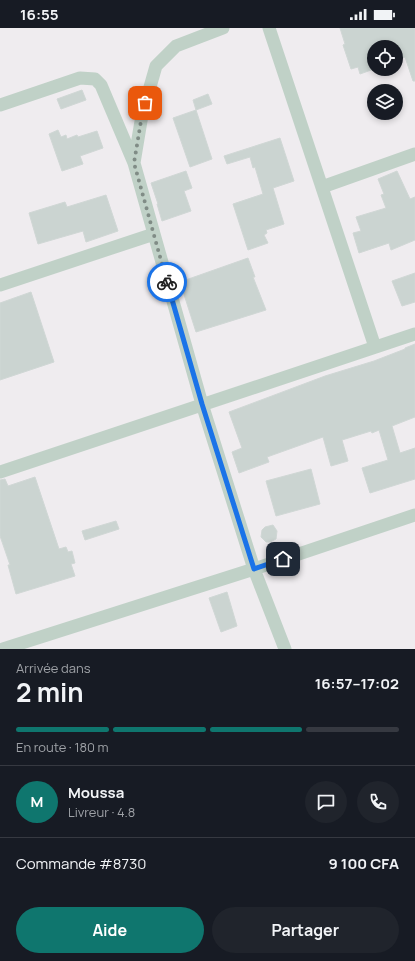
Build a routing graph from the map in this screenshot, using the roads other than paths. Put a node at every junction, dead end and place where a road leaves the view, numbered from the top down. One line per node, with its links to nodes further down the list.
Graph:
1 (223, 28): 5 (street)
2 (269, 28): 6 (street)
3 (0, 106): 5 (street)
4 (415, 154): 6 (street)
5 (134, 163): 7 (street)
6 (322, 187): 10 (street)
7 (154, 234): 8 (street); 11 (street)
8 (0, 285)
9 (415, 334): 10 (street)
10 (375, 348): 11 (street)
11 (202, 404): 12 (street); 14 (street)
12 (0, 472)
13 (415, 515): 14 (street)
14 (254, 569): 15 (street); 16 (street)
15 (1, 649)
16 (285, 649)

